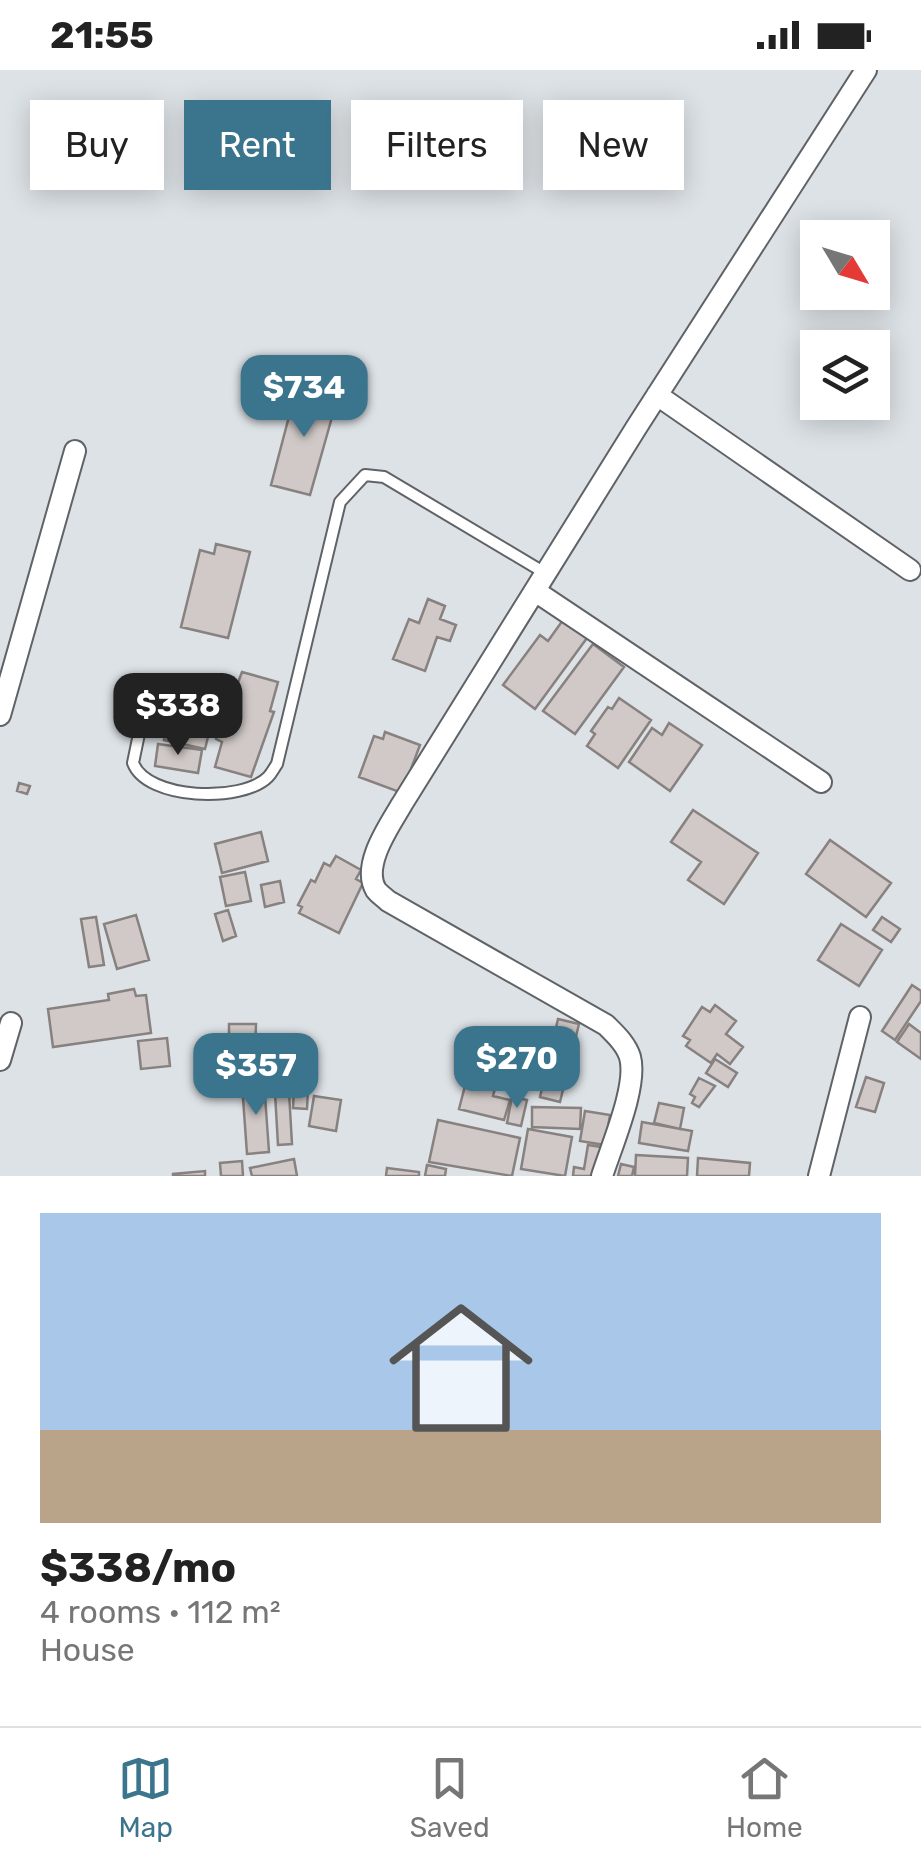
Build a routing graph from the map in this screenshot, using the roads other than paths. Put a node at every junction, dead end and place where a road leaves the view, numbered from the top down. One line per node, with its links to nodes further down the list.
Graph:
1 (866, 70): 2 (street)
2 (657, 395): 4 (street); 5 (street)
3 (76, 451): 6 (street)
4 (910, 570)
5 (540, 582): 7 (lane); 9 (street); 13 (street)
6 (8, 656): 8 (street)
7 (148, 690)
8 (0, 715)
9 (821, 782)
10 (860, 1017): 14 (street)
11 (12, 1023): 12 (street)
12 (0, 1060)
13 (602, 1176)
14 (819, 1176)

